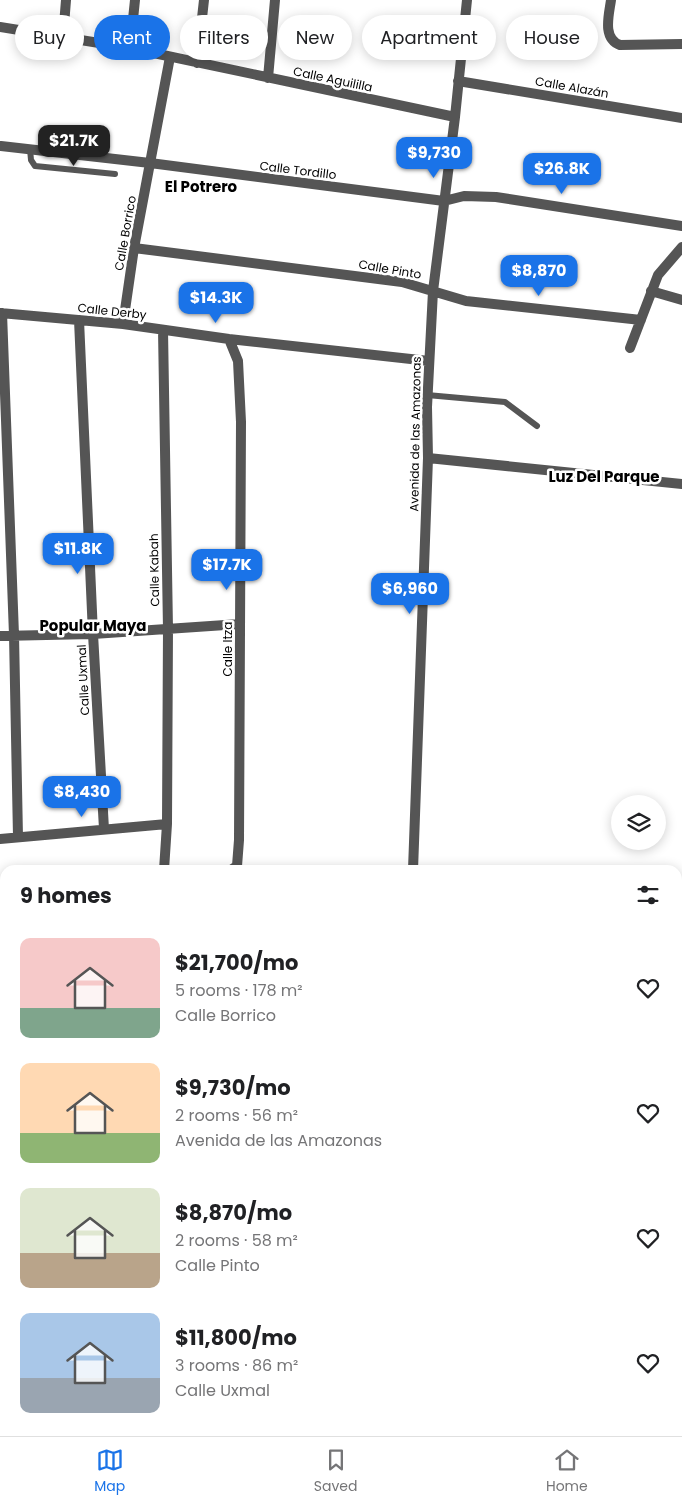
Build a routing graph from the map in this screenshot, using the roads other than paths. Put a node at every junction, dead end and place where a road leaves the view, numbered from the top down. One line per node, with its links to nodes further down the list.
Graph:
1 (66, 0): 7 (street)
2 (135, 0): 8 (street)
3 (204, 0): 14 (street)
4 (275, 0): 15 (street)
5 (467, 0): 16 (street, Avenida de las Amazonas)
6 (611, 0): 11 (street)
7 (65, 15)
8 (133, 15)
9 (0, 28): 10 (street, Calle Aguililla)
10 (15, 30)
11 (682, 44)
12 (170, 57): 14 (street, Calle Aguililla)
13 (169, 60): 21 (street, Calle Borrico)
14 (197, 63): 15 (street, Calle Aguililla)
15 (268, 78): 17 (street, Calle Aguililla)
16 (458, 81): 17 (street, Avenida de las Amazonas); 18 (street, Calle Alazán)
17 (455, 117): 23 (street, Avenida de las Amazonas)
18 (682, 118)
19 (1, 146): 20 (street, Calle Tordillo)
20 (30, 149): 21 (street, Calle Tordillo); 22 (lane)
21 (150, 163): 23 (street, Calle Tordillo); 26 (street, Calle Borrico)
22 (115, 174)
23 (444, 201): 24 (street, Calle Tordillo); 27 (street, Avenida de las Amazonas)
24 (682, 226)
25 (682, 247): 28 (street)
26 (134, 248): 27 (street, Calle Pinto); 33 (street, Calle Borrico)
27 (433, 291): 32 (street, Calle Pinto); 37 (street, Avenida de las Amazonas)
28 (651, 291): 29 (street); 32 (street)
29 (682, 300)
30 (1, 313): 31 (street, Calle Derby); 45 (street)
31 (79, 320): 33 (street, Calle Derby); 44 (street, Calle Uxmal)
32 (641, 320): 36 (street)
33 (123, 324): 34 (street, Calle Derby)
34 (163, 330): 35 (street, Calle Derby); 43 (street, Calle Kabah)
35 (229, 339): 37 (street, Calle Derby); 42 (street, Calle Itza)
36 (630, 348)
37 (429, 361): 38 (street, Avenida de las Amazonas)
38 (428, 395): 39 (lane); 40 (street, Avenida de las Amazonas)
39 (537, 426)
40 (428, 458): 41 (street); 53 (street, Avenida de las Amazonas)
41 (682, 484)
42 (240, 624): 43 (street); 52 (street, Calle Itza)
43 (168, 629): 44 (street); 47 (street, Calle Kabah)
44 (93, 634): 45 (street); 48 (street, Calle Uxmal)
45 (14, 635): 46 (street); 49 (street)
46 (0, 636)
47 (167, 824): 48 (street); 51 (street, Calle Kabah)
48 (104, 829): 49 (street)
49 (18, 837): 50 (street)
50 (0, 838)
51 (164, 865)
52 (238, 865)
53 (413, 865)

